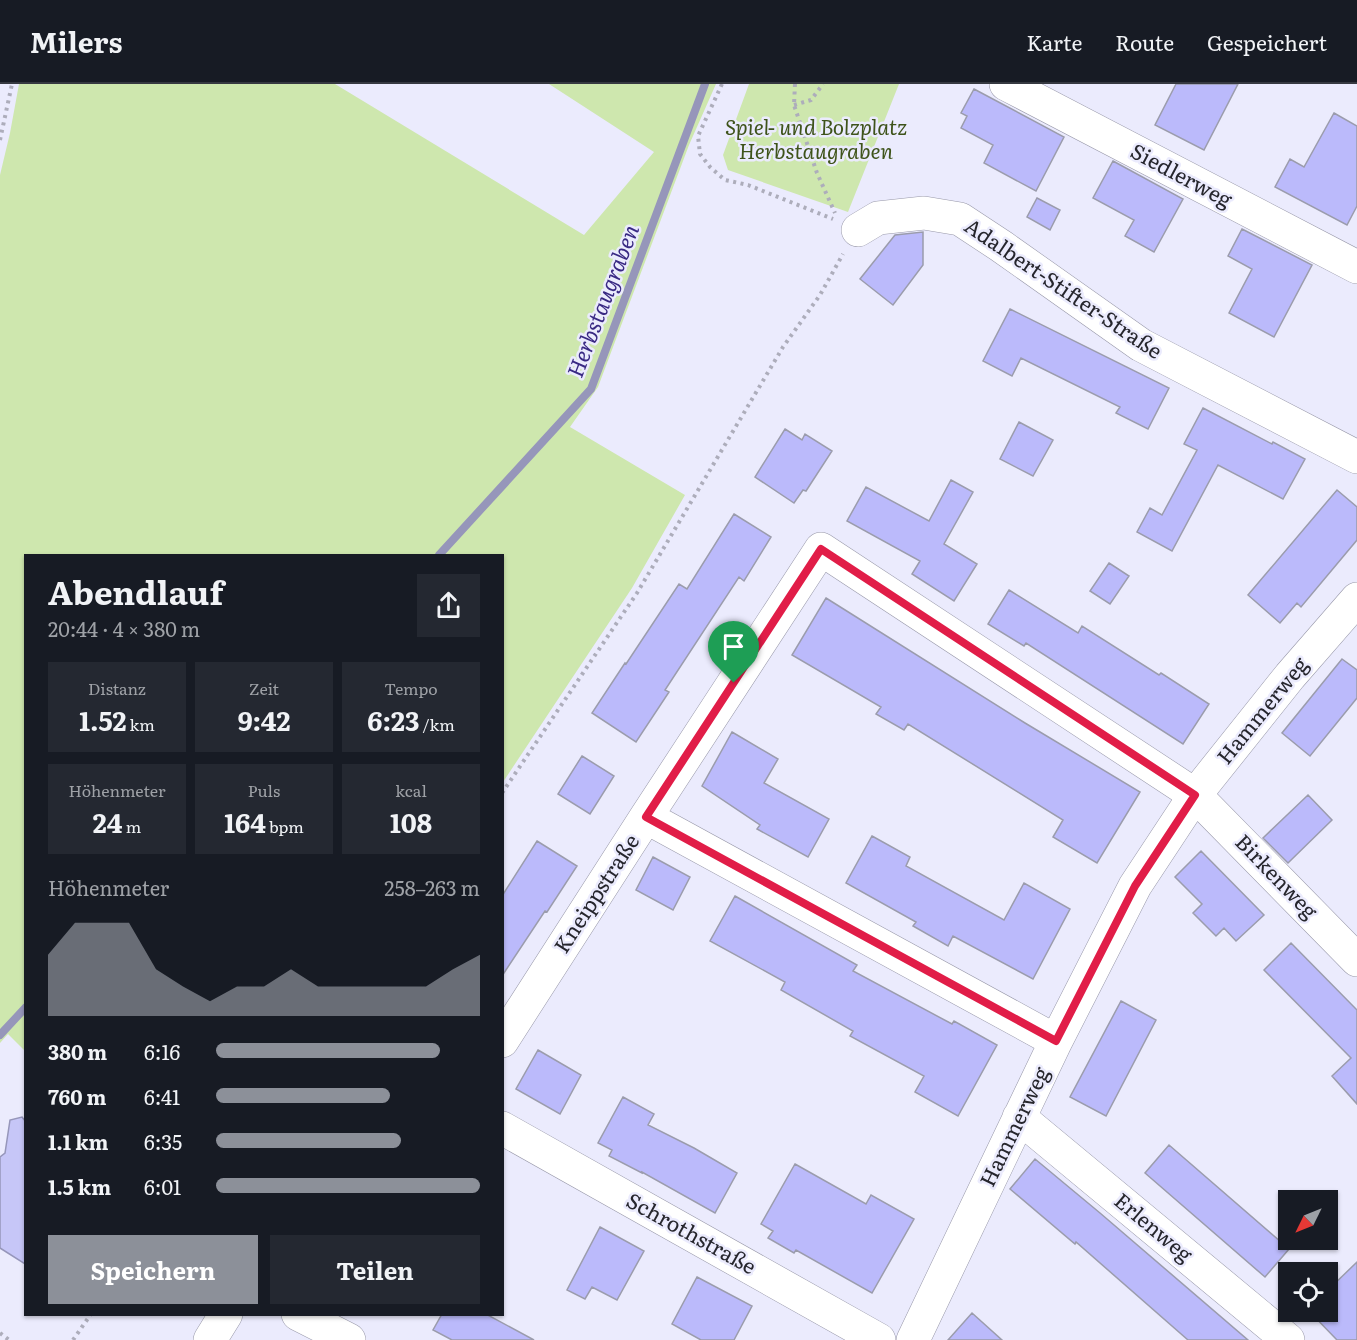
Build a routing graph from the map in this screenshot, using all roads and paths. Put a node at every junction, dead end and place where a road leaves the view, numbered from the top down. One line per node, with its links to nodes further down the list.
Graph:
1 (12, 84): 7 (path)
2 (722, 84): 6 (path)
3 (795, 84): 6 (path)
4 (823, 84): 6 (path)
5 (1006, 84): 9 (street, Siedlerweg)
6 (794, 105)
7 (0, 140)
8 (858, 230): 10 (street, Adalbert-Stifter-Straße); 12 (path)
9 (1357, 267)
10 (1357, 457)
11 (1357, 599): 13 (street, Hammerweg)
12 (504, 790)
13 (1195, 795): 14 (street, Kneippstraße); 15 (street, Birkenweg); 17 (street, Hammerweg)
14 (646, 817): 16 (street, Kneippstraße); 17 (street)
15 (1357, 960)
16 (504, 1038)
17 (1056, 1041): 18 (street, Hammerweg)
18 (1019, 1117): 29 (street, Hammerweg); 30 (street, Erlenweg)
19 (504, 1129): 28 (street, Schrothstraße)
20 (90, 1316): 25 (path)
21 (225, 1316): 26 (street)
22 (302, 1316): 27 (street)
23 (0, 1333): 24 (path)
24 (9, 1340)
25 (73, 1340)
26 (210, 1340)
27 (349, 1340)
28 (879, 1340)
29 (913, 1340)
30 (1288, 1340)

